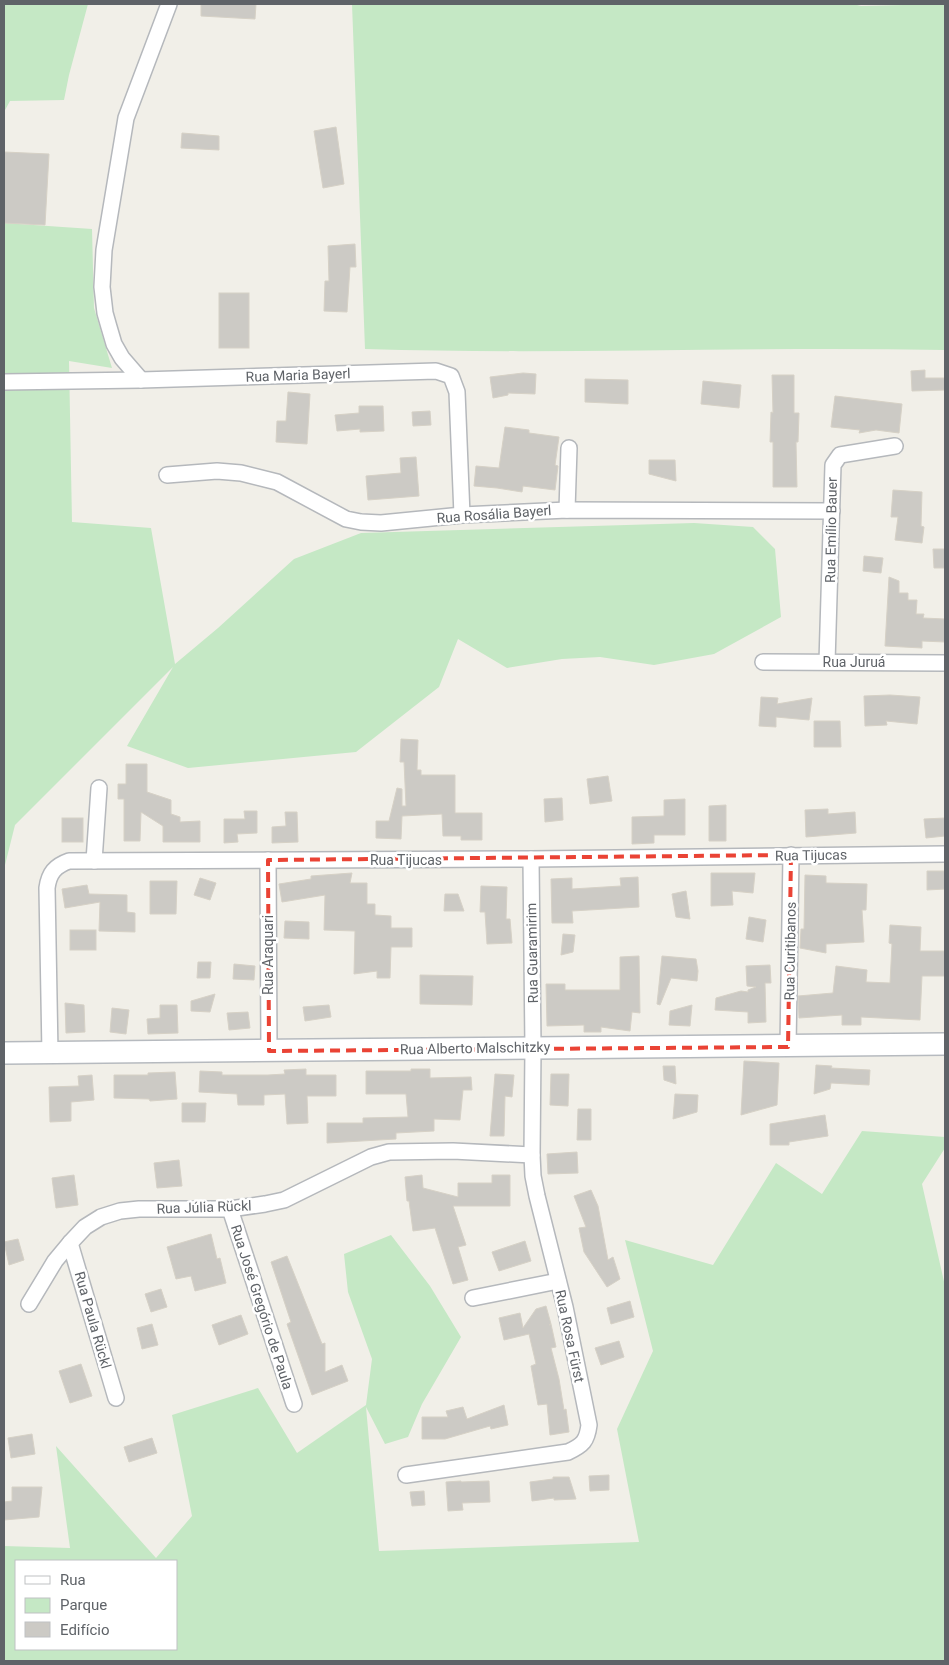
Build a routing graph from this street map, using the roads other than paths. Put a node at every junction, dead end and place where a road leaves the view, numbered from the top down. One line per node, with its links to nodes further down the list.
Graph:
1 (169, 4): 2 (street)
2 (141, 380): 3 (street, Rua Maria Bayerl); 9 (street, Rua Maria Bayerl)
3 (4, 382)
4 (895, 446): 8 (street, Rua Emílio Bauer)
5 (568, 448): 7 (street)
6 (167, 475): 9 (street, Rua Rosália Bayerl)
7 (567, 510): 8 (street, Rua Rosália Bayerl); 9 (street, Rua Rosália Bayerl)
8 (832, 511): 11 (street, Rua Emílio Bauer)
9 (462, 515)
10 (763, 662): 11 (street, Rua Juruá)
11 (828, 662): 12 (street, Rua Juruá)
12 (945, 662)
13 (99, 788): 18 (street)
14 (945, 854): 15 (street, Rua Tijucas)
15 (791, 855): 16 (street, Rua Tijucas); 20 (street, Rua Curitibanos)
16 (531, 859): 17 (street, Rua Tijucas); 21 (street, Rua Guaramirim)
17 (268, 860): 18 (street, Rua Tijucas); 22 (street, Rua Araquari)
18 (94, 862): 23 (street, Rua Tijucas)
19 (945, 1044): 20 (street, Rua Alberto Malschitzky)
20 (788, 1047): 21 (street, Rua Alberto Malschitzky)
21 (533, 1048): 22 (street, Rua Alberto Malschitzky); 25 (street, Rua Rosa Fürst)
22 (269, 1050): 23 (street, Rua Alberto Malschitzky)
23 (50, 1052): 24 (street, Rua Alberto Malschitzky)
24 (4, 1053)
25 (532, 1155): 26 (street, Rua Júlia Rückl); 28 (street, Rua Rosa Fürst)
26 (230, 1209): 27 (street, Rua Júlia Rückl); 32 (street, Rua José Gregório de Paula)
27 (70, 1243): 30 (street, Rua Júlia Rückl); 31 (street, Rua Paula Rückl)
28 (558, 1282): 29 (street); 33 (street, Rua Rosa Fürst)
29 (473, 1298)
30 (29, 1304)
31 (116, 1398)
32 (294, 1404)
33 (406, 1475)

